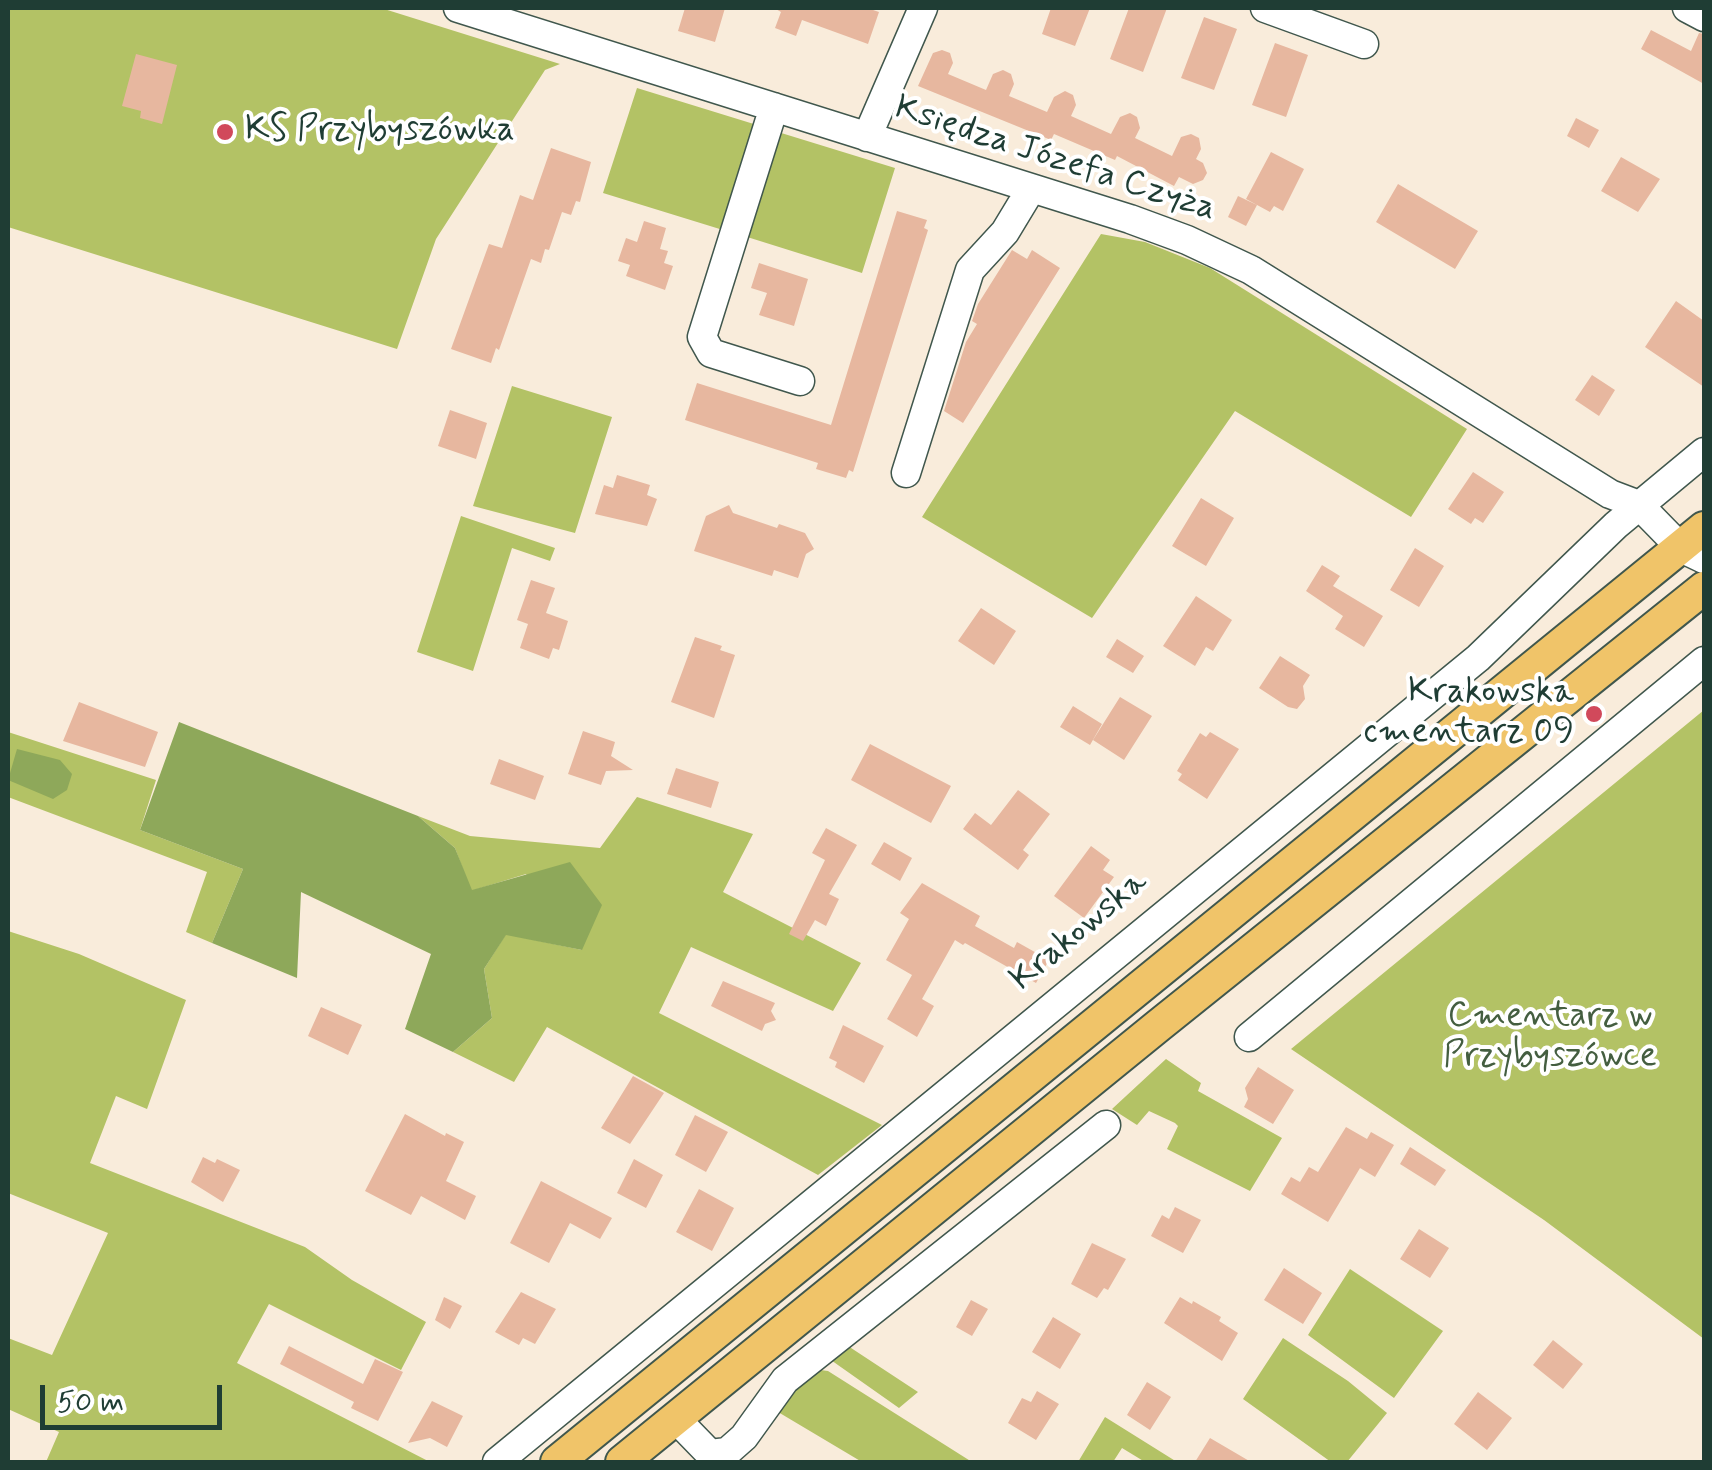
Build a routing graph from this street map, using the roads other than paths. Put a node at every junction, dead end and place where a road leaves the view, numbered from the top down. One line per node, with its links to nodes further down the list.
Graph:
1 (458, 8): 7 (street, Księdza Józefa Czyża)
2 (923, 8): 8 (street)
3 (1265, 8): 6 (street)
4 (1686, 8): 5 (street)
5 (1704, 17)
6 (1364, 44)
7 (774, 107): 8 (street, Księdza Józefa Czyża); 10 (street)
8 (867, 137): 9 (street, Księdza Józefa Czyża)
9 (1032, 189): 12 (street); 13 (street, Księdza Józefa Czyża)
10 (800, 381)
11 (1704, 452): 13 (street, Krakowska)
12 (906, 474)
13 (1639, 506): 14 (street, Księdza Józefa Czyża); 21 (street, Krakowska)
14 (1697, 545): 22 (main road)
15 (1704, 588): 19 (main road)
16 (1704, 661): 17 (street)
17 (1249, 1037)
18 (1106, 1125): 20 (street)
19 (676, 1419): 20 (street); 23 (main road)
20 (704, 1458)
21 (497, 1462)
22 (557, 1462)
23 (622, 1462)

